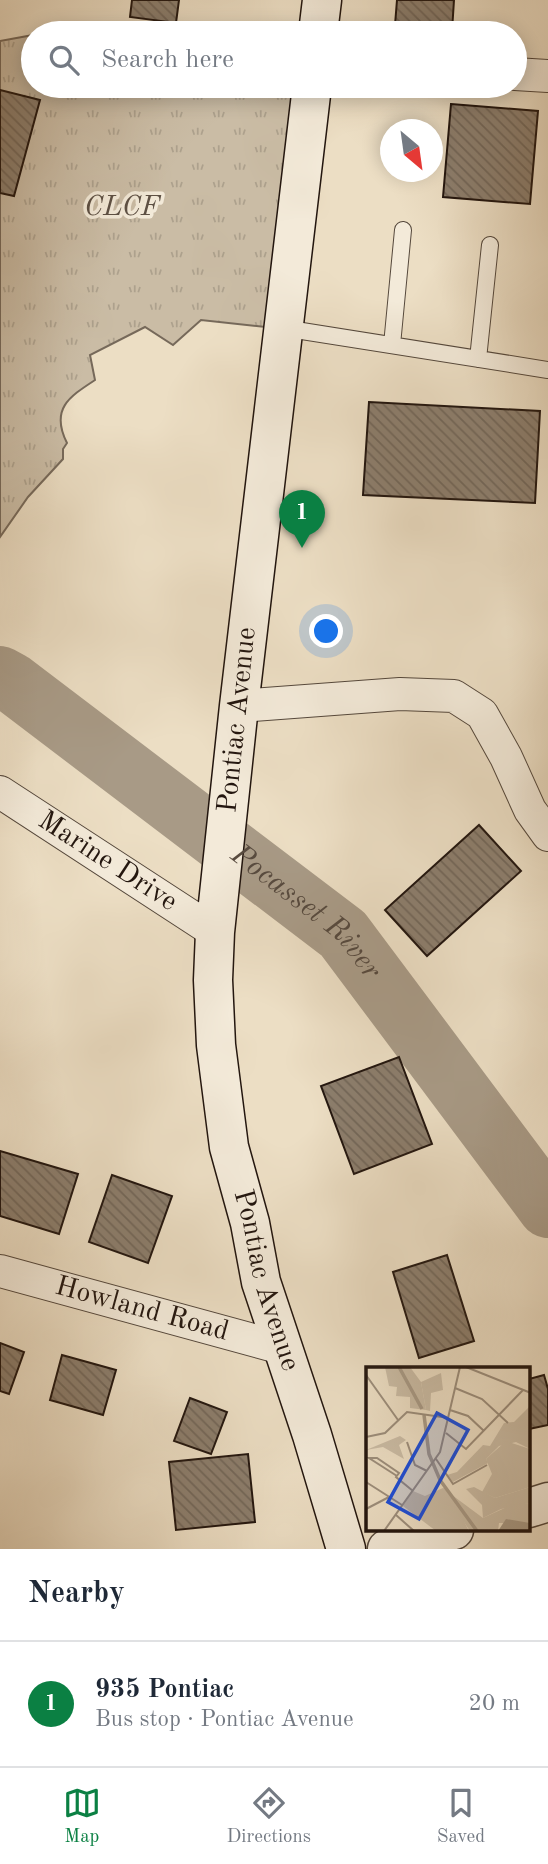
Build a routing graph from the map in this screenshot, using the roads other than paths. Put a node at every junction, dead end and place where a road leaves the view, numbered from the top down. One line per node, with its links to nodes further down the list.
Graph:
1 (322, 0): 2 (main road)
2 (319, 21)
3 (527, 75): 4 (street)
4 (548, 76)
5 (311, 98): 8 (main road, Pontiac Avenue)
6 (403, 230): 9 (lane)
7 (490, 245): 10 (lane)
8 (283, 328): 9 (lane); 12 (main road, Pontiac Avenue)
9 (392, 345): 10 (lane)
10 (478, 359): 11 (lane)
11 (548, 370)
12 (239, 706): 14 (street); 15 (main road, Pontiac Avenue)
13 (0, 792): 15 (street, Marine Drive)
14 (548, 835)
15 (215, 932): 17 (main road, Pontiac Avenue)
16 (0, 1271): 17 (street, Howland Road)
17 (282, 1348): 21 (main road, Pontiac Avenue)
18 (548, 1502): 19 (main road)
19 (530, 1508)
20 (447, 1532): 22 (main road)
21 (346, 1549)
22 (387, 1549)

